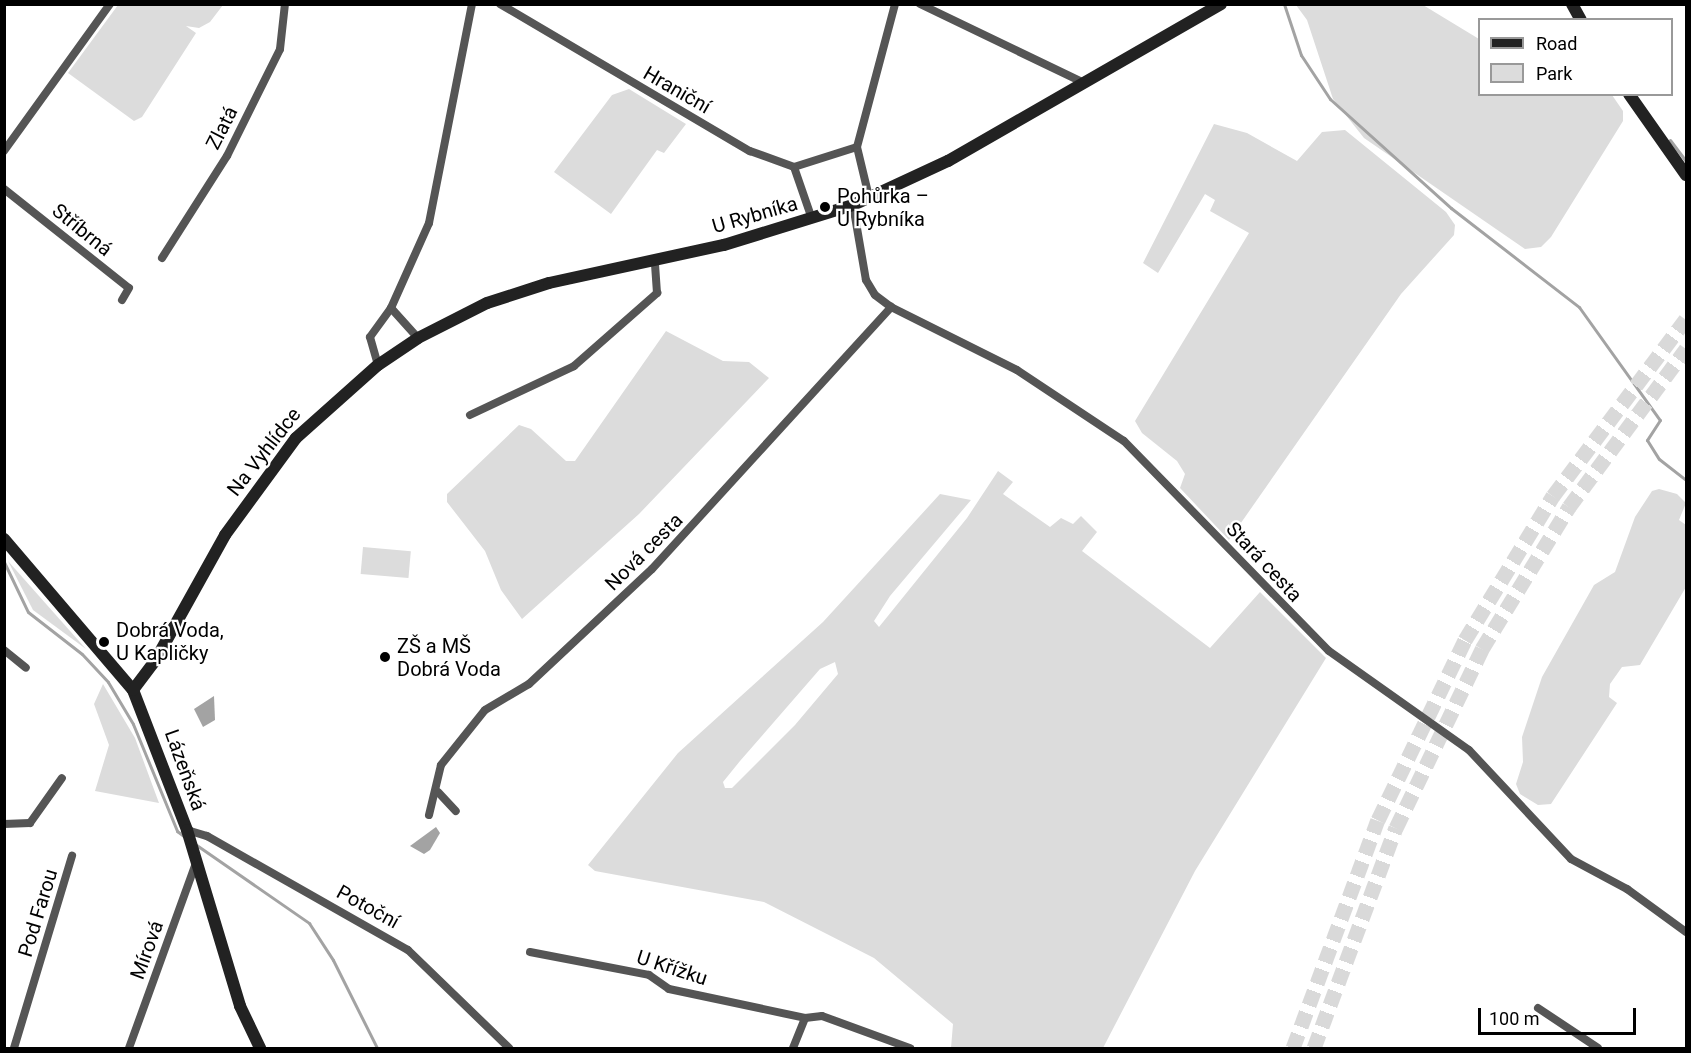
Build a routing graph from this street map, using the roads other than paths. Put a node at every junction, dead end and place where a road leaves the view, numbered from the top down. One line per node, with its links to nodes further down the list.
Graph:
1 (110, 4): 13 (street)
2 (285, 4): 20 (street, Zlatá)
3 (472, 4): 23 (street)
4 (500, 4): 14 (street, Hraniční)
5 (895, 4): 12 (street)
6 (920, 4): 10 (street)
7 (1221, 4): 10 (street, U Rybníka)
8 (1572, 4): 9 (street)
9 (1580, 18)
10 (1084, 83): 17 (street, U Rybníka)
11 (1630, 96): 15 (street)
12 (857, 147): 14 (street); 17 (street)
13 (4, 151)
14 (794, 167): 19 (street)
15 (1686, 175)
16 (4, 189): 22 (street, Stříbrná)
17 (869, 198): 18 (street, U Rybníka)
18 (853, 205): 19 (street, U Rybníka); 24 (street, Stará cesta)
19 (812, 219): 21 (street, U Rybníka)
20 (162, 258)
21 (655, 262): 25 (street, U Rybníka); 27 (street)
22 (122, 300)
23 (392, 308): 25 (street); 26 (street)
24 (891, 308): 33 (street, Nová cesta); 40 (street, Stará cesta)
25 (418, 338): 26 (street, U Rybníka)
26 (378, 365): 31 (street, Na Vyhlídce)
27 (470, 415)
28 (6, 541): 31 (street, Lázeňská)
29 (4, 650): 30 (street)
30 (26, 668)
31 (133, 690): 37 (street, Lázeňská)
32 (62, 778): 36 (street)
33 (438, 792): 34 (street); 35 (street, Nová cesta)
34 (456, 811)
35 (429, 814)
36 (4, 824)
37 (187, 830): 39 (street, Lázeňská); 47 (street, Potoční)
38 (72, 856): 44 (street, Pod Farou)
39 (196, 863): 45 (street, Mírová); 46 (street, Lázeňská)
40 (1686, 932)
41 (530, 952): 43 (street, U Křížku)
42 (1538, 1008): 50 (street)
43 (805, 1018): 48 (street); 49 (street, U Křížku)
44 (14, 1048)
45 (129, 1048)
46 (260, 1048)
47 (509, 1048)
48 (793, 1048)
49 (910, 1048)
50 (1598, 1048)

